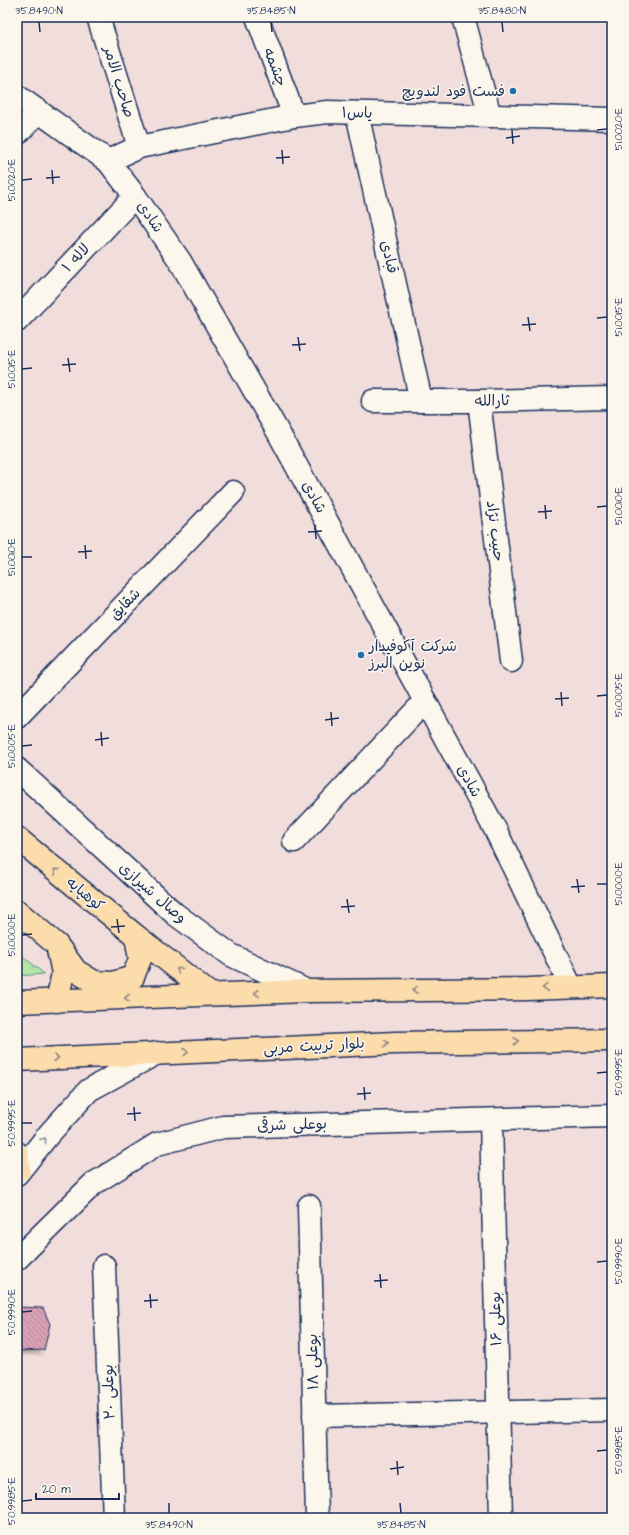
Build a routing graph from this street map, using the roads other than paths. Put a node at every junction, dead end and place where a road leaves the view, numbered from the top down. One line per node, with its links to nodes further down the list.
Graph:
1 (98, 17): 11 (street, صاحب الامر)
2 (257, 17): 7 (street, چشمه)
3 (463, 17): 8 (street)
4 (17, 96): 5 (street, شادی)
5 (39, 111): 10 (street); 12 (street, شادی)
6 (356, 113): 7 (street, یاس۱); 8 (street, یاس۱); 17 (street, قبادی)
7 (294, 116): 11 (street, یاس۱)
8 (490, 116): 9 (street, یاس۱)
9 (612, 119)
10 (17, 134)
11 (139, 147): 12 (street, یاس۱)
12 (108, 161): 13 (street, شادی)
13 (135, 196): 14 (street, لاله ۱); 21 (street, شادی)
14 (17, 321)
15 (612, 398): 18 (street, ثارالله)
16 (373, 401): 17 (street, ثارالله)
17 (421, 401): 18 (street, ثارالله)
18 (479, 401): 20 (street, حبیب نژاد)
19 (233, 492): 22 (street, شقایق)
20 (511, 661)
21 (425, 701): 25 (street); 30 (street, شادی)
22 (17, 717)
23 (17, 769): 31 (street, وصال شیرازی)
24 (17, 838): 27 (main road, کوهپایه, one-way to 24)
25 (294, 841)
26 (17, 911): 28 (main road)
27 (136, 936): 28 (main road); 32 (main road, کوهپایه, one-way to 27)
28 (57, 945): 33 (main road)
29 (612, 986): 30 (main road)
30 (571, 987): 31 (main road, one-way to 31)
31 (307, 991): 32 (main road, one-way to 32)
32 (210, 994): 33 (main road, one-way to 33)
33 (57, 1001): 34 (main road)
34 (17, 1002)
35 (612, 1040): 36 (main road, بلوار تربیت مربی, one-way to 35)
36 (156, 1053): 37 (main road, بلوار تربیت مربی, one-way to 36); 40 (street, one-way to 36)
37 (17, 1060)
38 (612, 1116): 39 (street, بوعلی شرقی)
39 (491, 1120): 42 (street, بوعلی شرقی); 45 (street, بوعلی ۱۶)
40 (18, 1166)
41 (309, 1206): 46 (street, بوعلی ۱۸)
42 (17, 1259)
43 (104, 1266): 47 (street, بوعلی ۲۰)
44 (612, 1410): 45 (street)
45 (498, 1412): 46 (street); 49 (street, بوعلی ۱۶)
46 (314, 1416): 48 (street, بوعلی ۱۸)
47 (114, 1518)
48 (317, 1518)
49 (501, 1518)

